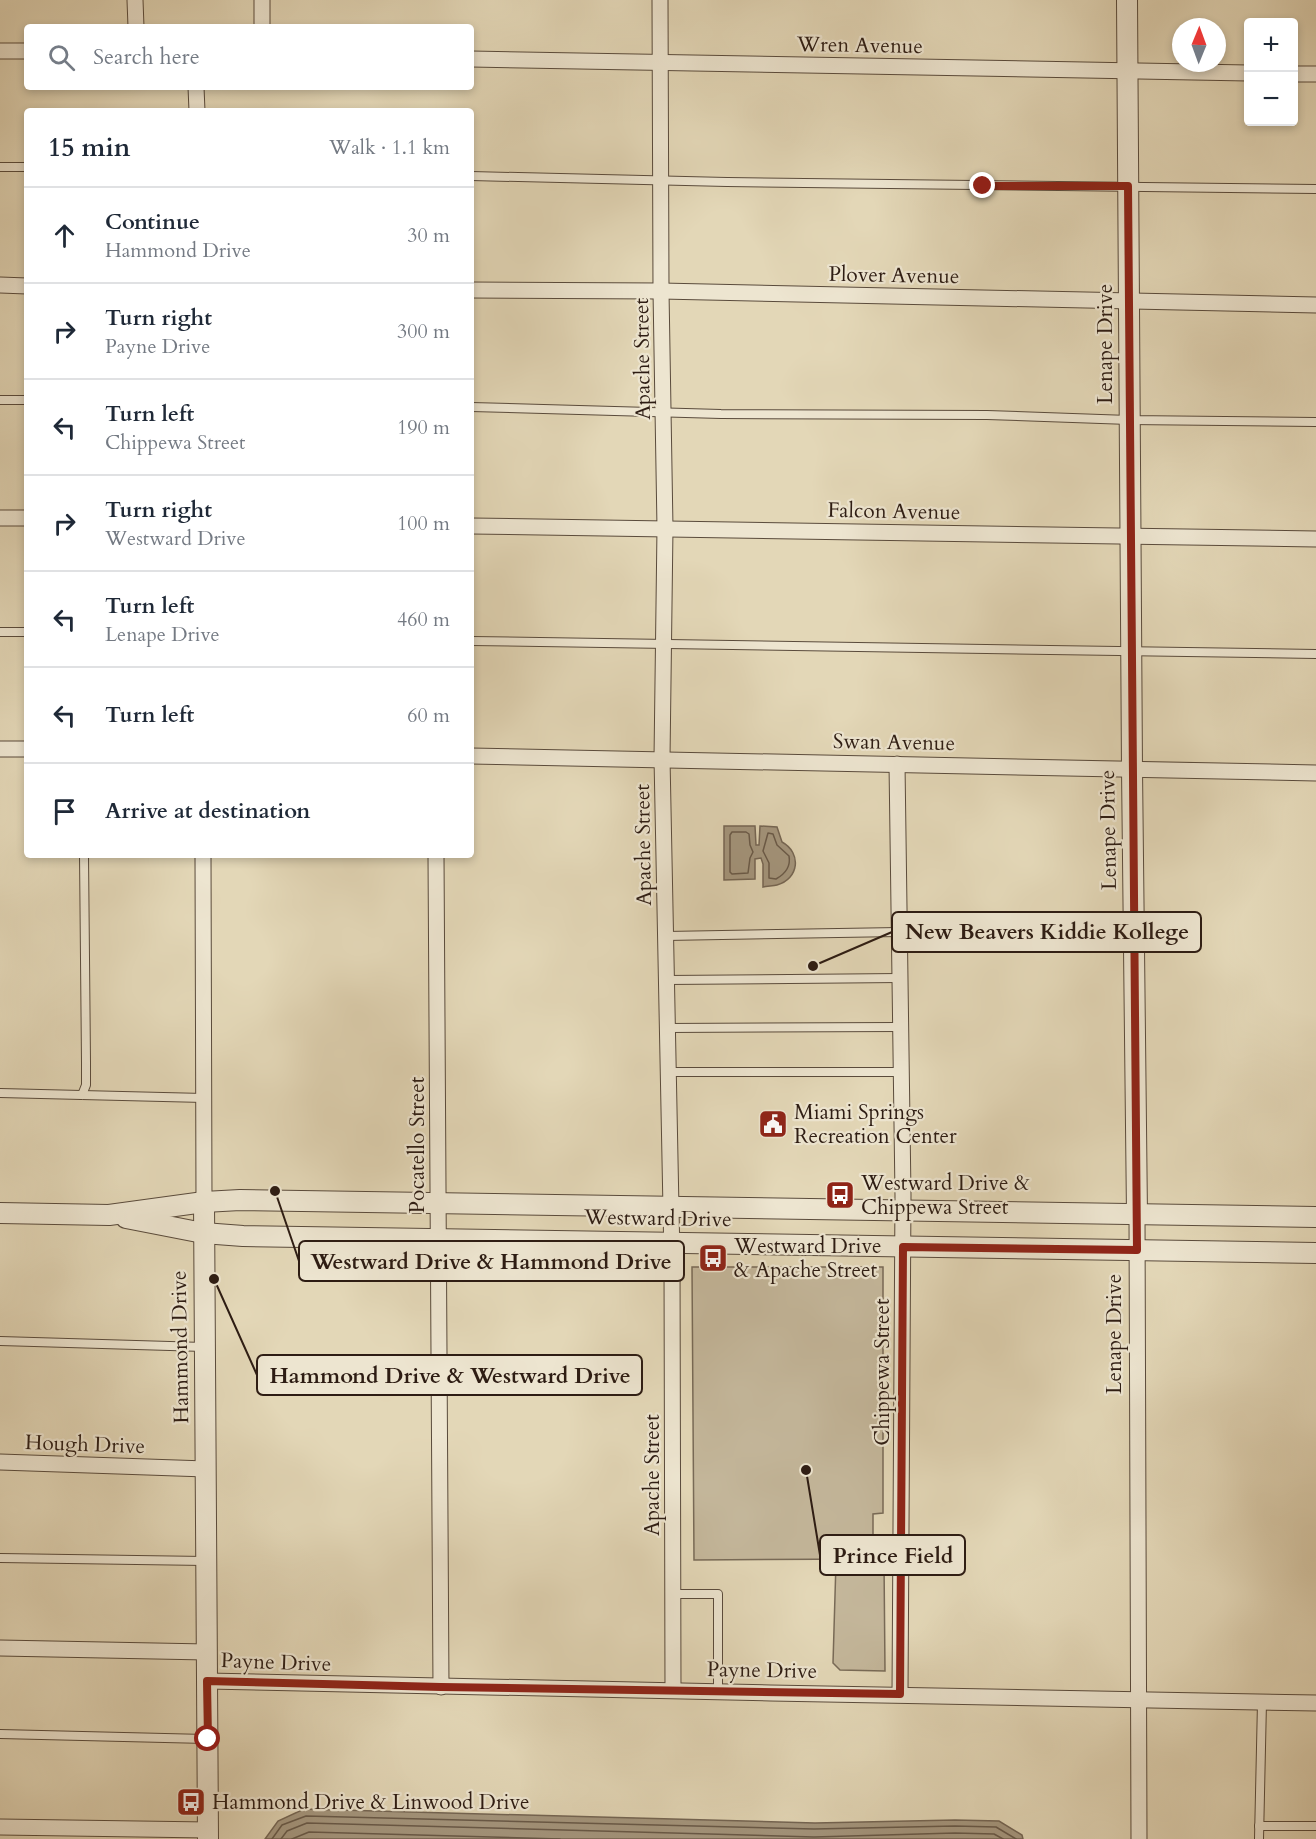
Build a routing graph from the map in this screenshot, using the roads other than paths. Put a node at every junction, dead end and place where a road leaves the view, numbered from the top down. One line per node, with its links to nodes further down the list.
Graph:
1 (135, 0): 5 (street)
2 (262, 0): 6 (street)
3 (660, 0): 10 (street, Apache Street)
4 (1127, 0): 11 (street, Lenape Drive)
5 (136, 24)
6 (262, 24)
7 (0, 51): 8 (street)
8 (24, 51)
9 (474, 60): 10 (street, Wren Avenue)
10 (660, 62): 11 (street, Wren Avenue); 20 (street, Apache Street)
11 (1128, 71): 12 (street, Wren Avenue); 21 (street, Lenape Drive)
12 (1244, 73)
13 (1298, 74): 14 (street)
14 (1316, 74)
15 (196, 90): 16 (street)
16 (196, 108)
17 (0, 167): 18 (lane)
18 (24, 167)
19 (474, 176): 20 (lane)
20 (661, 180): 21 (lane); 26 (street, Apache Street)
21 (1128, 186): 22 (lane); 27 (street, Lenape Drive)
22 (1316, 189)
23 (0, 285): 24 (street)
24 (24, 286)
25 (474, 290): 26 (street, Plover Avenue)
26 (662, 291): 27 (street, Plover Avenue); 32 (street, Apache Street)
27 (1128, 302): 28 (street, Plover Avenue); 33 (street, Lenape Drive)
28 (1316, 305)
29 (0, 400): 30 (lane)
30 (24, 400)
31 (474, 407): 32 (lane)
32 (664, 412): 33 (lane); 38 (street, Apache Street)
33 (1129, 420): 34 (lane); 39 (street, Lenape Drive)
34 (1316, 422)
35 (0, 518): 36 (street)
36 (24, 518)
37 (474, 525): 38 (street, Falcon Avenue)
38 (665, 528): 39 (street, Falcon Avenue); 44 (street, Apache Street)
39 (1130, 536): 40 (street, Falcon Avenue); 45 (street, Lenape Drive)
40 (1316, 539)
41 (0, 632): 42 (lane)
42 (24, 632)
43 (474, 641): 44 (lane)
44 (664, 644): 45 (lane); 50 (street, Apache Street)
45 (1131, 651): 46 (lane); 52 (street, Lenape Drive)
46 (1316, 654)
47 (0, 749): 48 (street)
48 (24, 749)
49 (474, 756): 50 (street, Swan Avenue)
50 (662, 758): 51 (street, Swan Avenue); 58 (street, Apache Street)
51 (897, 764): 52 (street, Swan Avenue); 57 (street, Chippewa Street)
52 (1132, 769): 53 (street, Swan Avenue); 74 (street, Lenape Drive)
53 (1316, 773)
54 (84, 858): 66 (lane)
55 (203, 858): 67 (street, Hammond Drive)
56 (436, 858): 69 (street, Pocatello Street)
57 (899, 932): 58 (lane); 59 (street, Chippewa Street)
58 (666, 936): 60 (street, Apache Street)
59 (900, 978): 60 (lane); 61 (street, Chippewa Street)
60 (666, 980): 62 (street, Apache Street)
61 (900, 1027): 62 (lane); 64 (street, Chippewa Street)
62 (667, 1028): 63 (street, Apache Street)
63 (668, 1072): 64 (lane); 70 (street, Apache Street)
64 (901, 1072): 71 (street, Chippewa Street)
65 (0, 1094): 66 (lane)
66 (82, 1095): 67 (lane)
67 (204, 1098): 68 (street, Hammond Drive)
68 (204, 1202): 69 (street, Westward Drive); 73 (street, Westward Drive); 76 (street, Hammond Drive)
69 (438, 1204): 70 (street, Westward Drive); 77 (street, Pocatello Street)
70 (672, 1208): 71 (street, Westward Drive); 78 (street, Apache Street)
71 (903, 1211): 74 (street, Westward Drive); 79 (street, Chippewa Street)
72 (0, 1213): 73 (street, Westward Drive)
73 (109, 1215): 76 (street, Westward Drive)
74 (1137, 1215): 75 (street, Westward Drive); 80 (street, Lenape Drive)
75 (1316, 1217)
76 (203, 1233): 77 (street, Westward Drive); 83 (street, Hammond Drive)
77 (438, 1238): 78 (street, Westward Drive); 92 (street, Pocatello Street)
78 (672, 1242): 79 (street, Westward Drive); 88 (street, Apache Street)
79 (903, 1247): 80 (street, Westward Drive); 95 (street, Chippewa Street)
80 (1137, 1250): 81 (street, Westward Drive); 96 (street, Lenape Drive)
81 (1316, 1253)
82 (0, 1341): 83 (lane)
83 (204, 1347): 85 (street, Hammond Drive)
84 (0, 1462): 85 (street, Hough Drive)
85 (206, 1469): 87 (street, Hammond Drive)
86 (0, 1558): 87 (lane)
87 (206, 1561): 90 (street, Hammond Drive)
88 (673, 1594): 93 (street, Apache Street); 94 (lane)
89 (0, 1648): 90 (street, Payne Drive)
90 (207, 1652): 91 (street, Hammond Drive)
91 (207, 1681): 92 (street, Payne Drive); 100 (street, Hammond Drive)
92 (441, 1687): 93 (street, Payne Drive)
93 (672, 1690): 94 (street, Payne Drive)
94 (718, 1691): 95 (street, Payne Drive)
95 (900, 1694): 96 (street, Payne Drive)
96 (1139, 1699): 97 (street, Payne Drive); 105 (street, Lenape Drive)
97 (1262, 1702): 98 (street, Payne Drive); 101 (lane)
98 (1316, 1703)
99 (0, 1734): 100 (lane)
100 (208, 1739): 104 (street, Hammond Drive)
101 (1259, 1826): 102 (lane); 106 (lane)
102 (1316, 1826)
103 (0, 1827): 104 (street)
104 (208, 1835)
105 (1139, 1839)
106 (1259, 1839)

